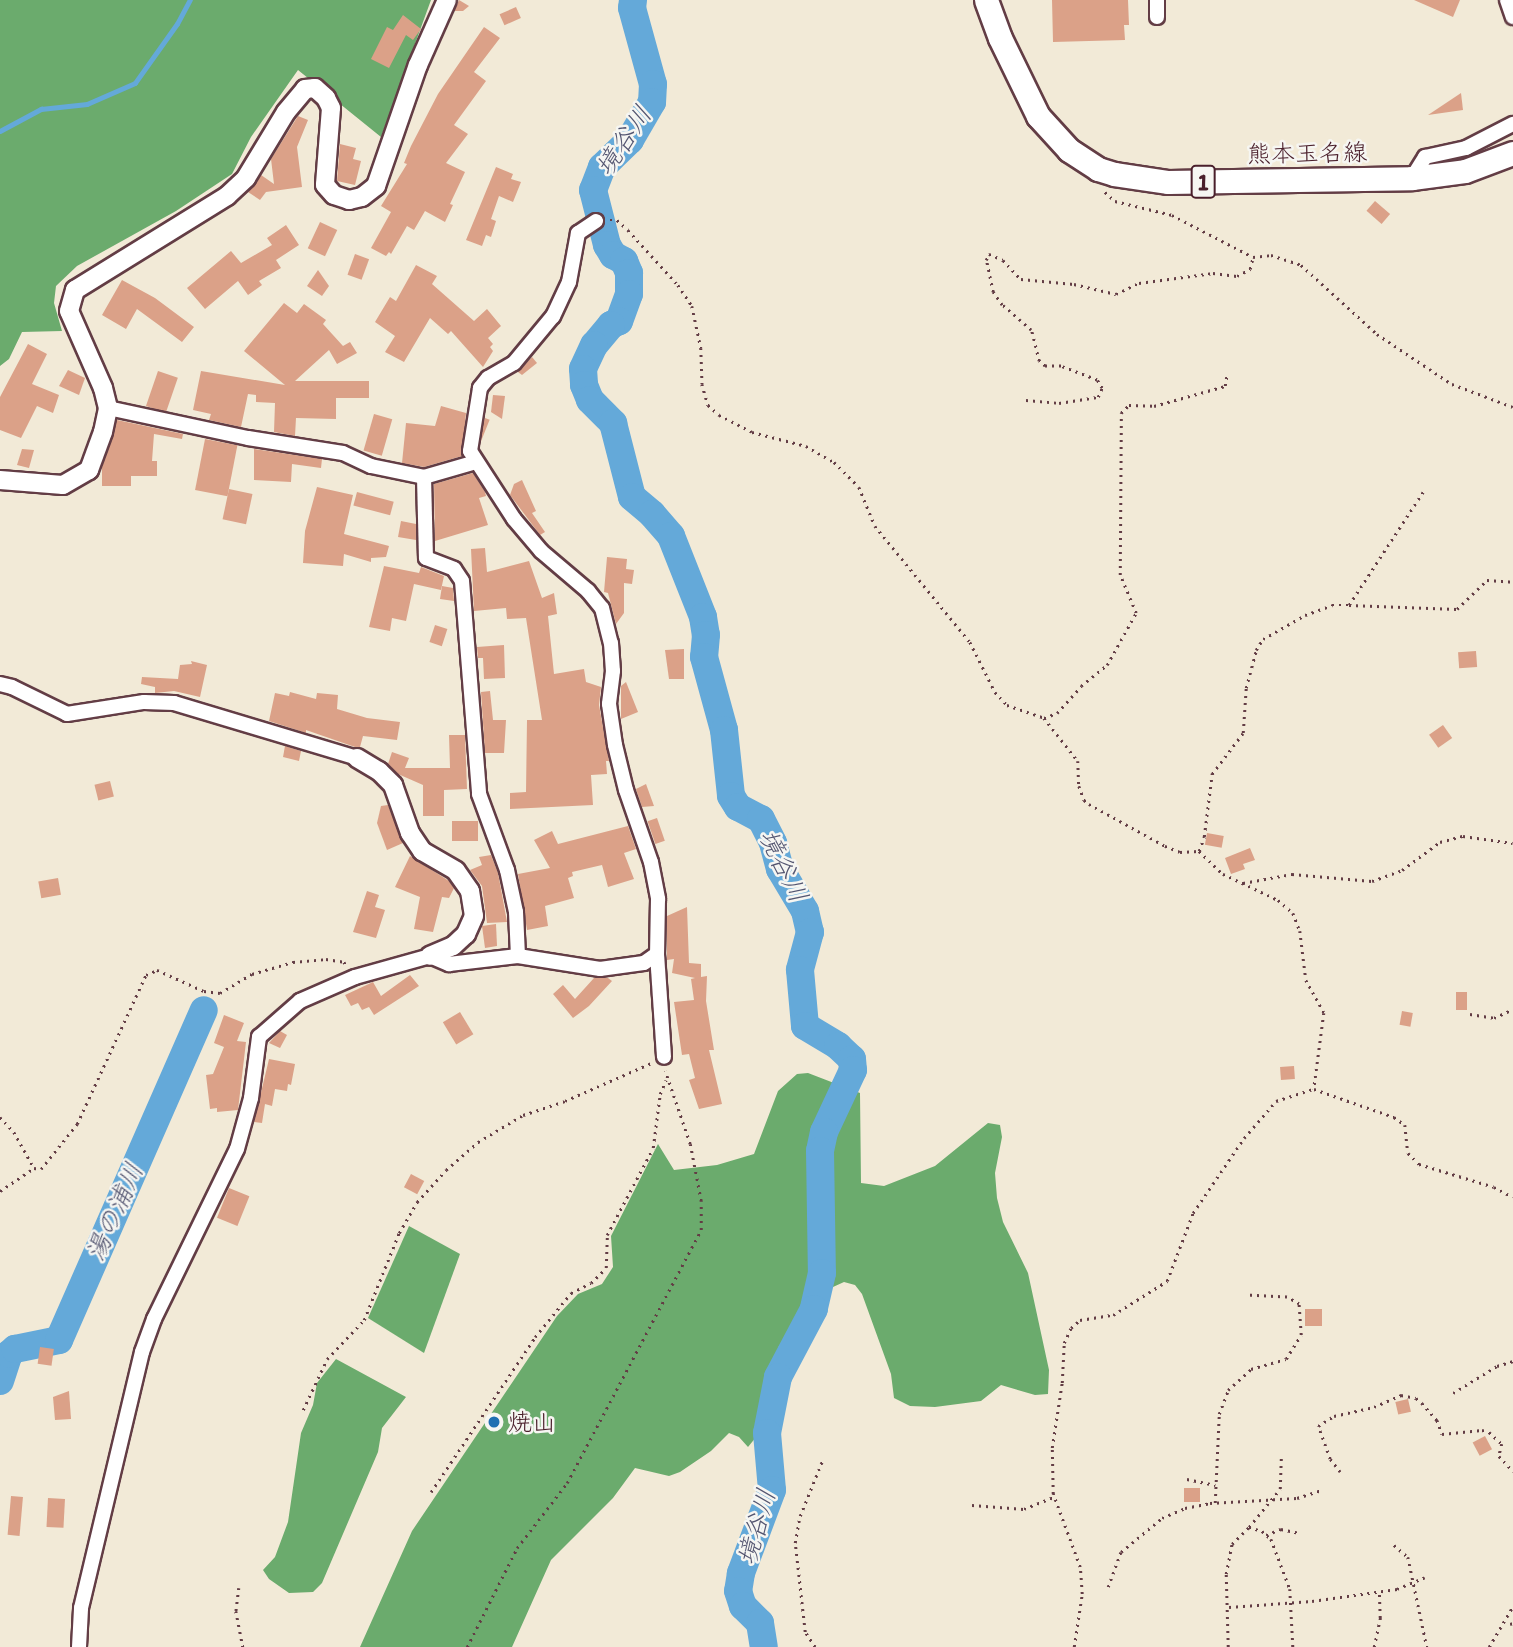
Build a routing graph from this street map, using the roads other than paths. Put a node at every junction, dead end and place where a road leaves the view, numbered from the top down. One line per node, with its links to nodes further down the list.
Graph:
1 (447, 0): 11 (street)
2 (986, 0): 9 (main road, 熊本玉名線 / 1)
3 (1157, 0): 6 (street)
4 (1507, 0): 5 (street)
5 (1513, 17)
6 (1157, 18)
7 (1513, 124): 9 (street)
8 (1513, 153): 9 (main road, 熊本玉名線 / 1)
9 (1412, 178)
10 (599, 220): 12 (street)
11 (108, 408): 13 (street); 14 (street)
12 (476, 463): 13 (street); 17 (street)
13 (424, 477): 19 (street)
14 (0, 480)
15 (0, 684): 16 (street)
16 (357, 758): 18 (street)
17 (657, 954): 19 (street); 20 (street)
18 (430, 956): 19 (street); 21 (street)
19 (518, 956)
20 (664, 1058)
21 (79, 1647)

